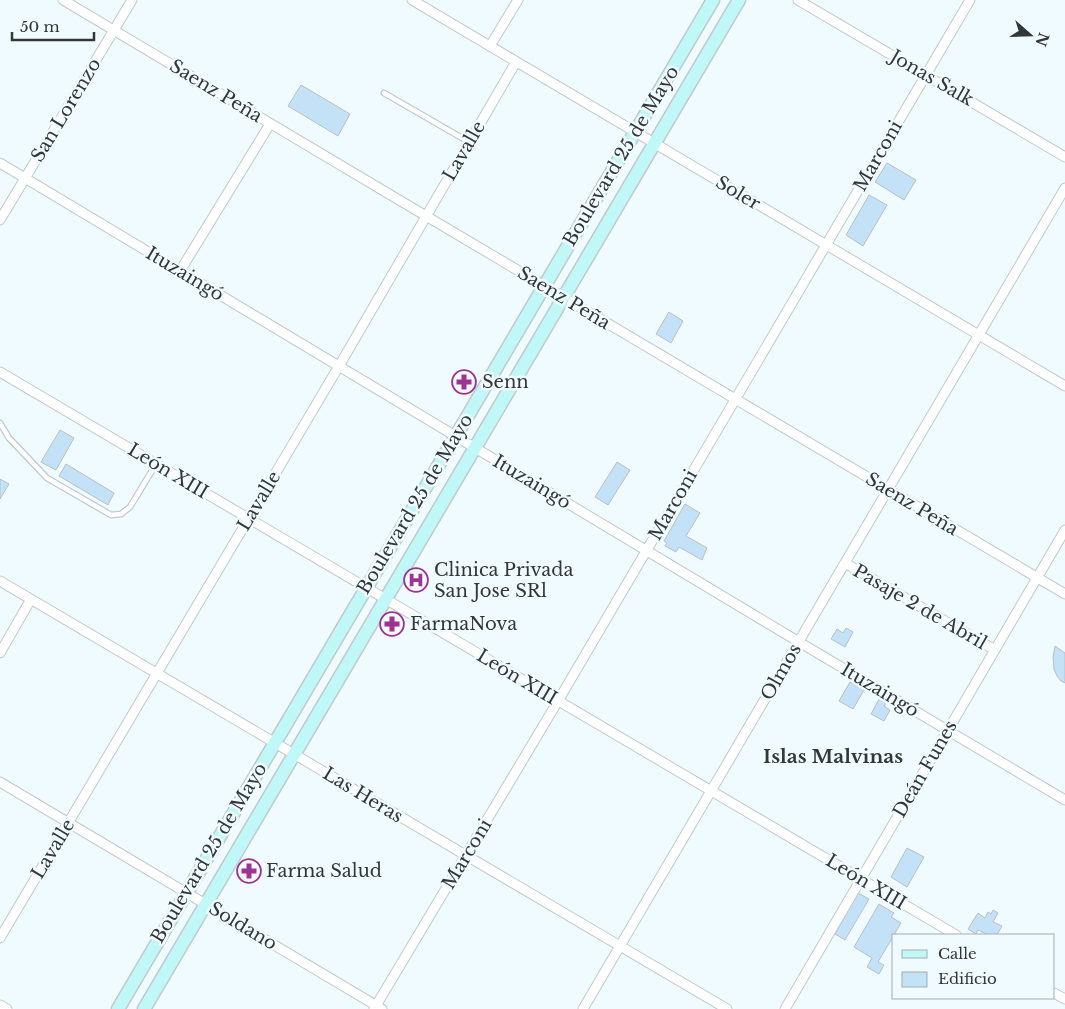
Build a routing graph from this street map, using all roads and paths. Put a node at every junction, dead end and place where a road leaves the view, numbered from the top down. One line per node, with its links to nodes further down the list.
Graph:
1 (63, 0): 9 (street, Saenz Peña)
2 (132, 0): 9 (street, San Lorenzo)
3 (412, 0): 10 (street, Soler)
4 (518, 0): 10 (street)
5 (713, 0): 15 (street, Boulevard 25 de Mayo)
6 (739, 0): 17 (street, Boulevard 25 de Mayo)
7 (798, 0): 12 (street, Jonas Salk)
8 (970, 0): 12 (street, Marconi)
9 (114, 30): 14 (street, Saenz Peña); 20 (street, San Lorenzo)
10 (490, 46): 11 (street, Soler)
11 (516, 62): 15 (street, Soler); 16 (street, Lavalle)
12 (925, 75): 18 (street, Jonas Salk); 24 (street, Marconi)
13 (384, 93): 16 (lane)
14 (270, 124): 22 (street, Saenz Peña); 25 (street)
15 (635, 132): 17 (street, Soler); 26 (street, Boulevard 25 de Mayo)
16 (469, 142): 22 (street, Lavalle)
17 (654, 143): 24 (street, Soler); 27 (street, Boulevard 25 de Mayo)
18 (1065, 157)
19 (0, 163): 20 (street, Ituzaingó)
20 (26, 178): 23 (street, San Lorenzo); 25 (street, Ituzaingó)
21 (1065, 188): 28 (street, Olmos)
22 (426, 216): 26 (street, Saenz Peña); 29 (street, Lavalle)
23 (0, 220)
24 (826, 244): 28 (street, Soler); 32 (street, Marconi)
25 (180, 271): 29 (street, Ituzaingó)
26 (544, 286): 27 (street, Saenz Peña); 34 (street, Boulevard 25 de Mayo)
27 (563, 298): 32 (street, Saenz Peña); 35 (street, Boulevard 25 de Mayo)
28 (979, 335): 31 (street, Soler); 37 (street, Olmos)
29 (339, 366): 34 (street, Ituzaingó); 38 (street, Lavalle)
30 (0, 372): 36 (street, León XIII)
31 (1065, 386)
32 (735, 399): 37 (street, Saenz Peña); 40 (street, Marconi)
33 (0, 423): 36 (lane)
34 (456, 436): 35 (street, Ituzaingó); 44 (street, Boulevard 25 de Mayo)
35 (475, 448): 40 (street, Ituzaingó); 47 (street, Boulevard 25 de Mayo)
36 (156, 464): 38 (street, León XIII)
37 (888, 490): 41 (street, Olmos); 42 (street, Saenz Peña)
38 (249, 519): 44 (street, León XIII); 51 (street, Lavalle)
39 (1065, 530): 42 (street, Deán Funes)
40 (646, 551): 48 (street, Ituzaingó); 52 (street, Marconi)
41 (845, 563): 48 (street, Olmos); 49 (street, Pasaje 2 de Abril)
42 (1037, 578): 45 (street, Saenz Peña); 49 (street, Deán Funes)
43 (0, 581): 46 (street, Las Heras)
44 (366, 588): 47 (street, León XIII); 54 (street, Boulevard 25 de Mayo)
45 (1065, 594)
46 (31, 599): 50 (street); 51 (street, Las Heras)
47 (386, 599): 52 (street, León XIII); 55 (street, Boulevard 25 de Mayo)
48 (799, 642): 53 (street, Ituzaingó); 57 (street, Olmos)
49 (995, 650): 53 (street, Deán Funes)
50 (0, 653)
51 (157, 673): 54 (street, Las Heras); 59 (street, Lavalle)
52 (558, 701): 57 (street, León XIII); 60 (street, Marconi)
53 (948, 730): 58 (street, Ituzaingó); 61 (street, Deán Funes)
54 (275, 743): 55 (street, Las Heras); 62 (street, Boulevard 25 de Mayo)
55 (294, 754): 60 (street, Las Heras); 63 (street, Boulevard 25 de Mayo)
56 (0, 782): 59 (street, Soldano)
57 (711, 791): 61 (street, León XIII); 66 (street, Olmos)
58 (1065, 800)
59 (69, 823): 62 (street, Soldano); 65 (street, Lavalle)
60 (466, 855): 66 (street, Las Heras); 68 (street, Marconi)
61 (861, 879): 64 (street, León XIII); 74 (street, Deán Funes)
62 (186, 893): 63 (street, Soldano); 70 (street, Boulevard 25 de Mayo)
63 (206, 904): 68 (street, Soldano); 71 (street, Boulevard 25 de Mayo)
64 (954, 934)
65 (0, 938)
66 (620, 946): 72 (street, Olmos); 73 (street, Las Heras)
67 (0, 1005): 69 (street)
68 (378, 1008)
69 (7, 1009)
70 (118, 1009)
71 (144, 1009)
72 (583, 1009)
73 (727, 1009)
74 (785, 1009)

